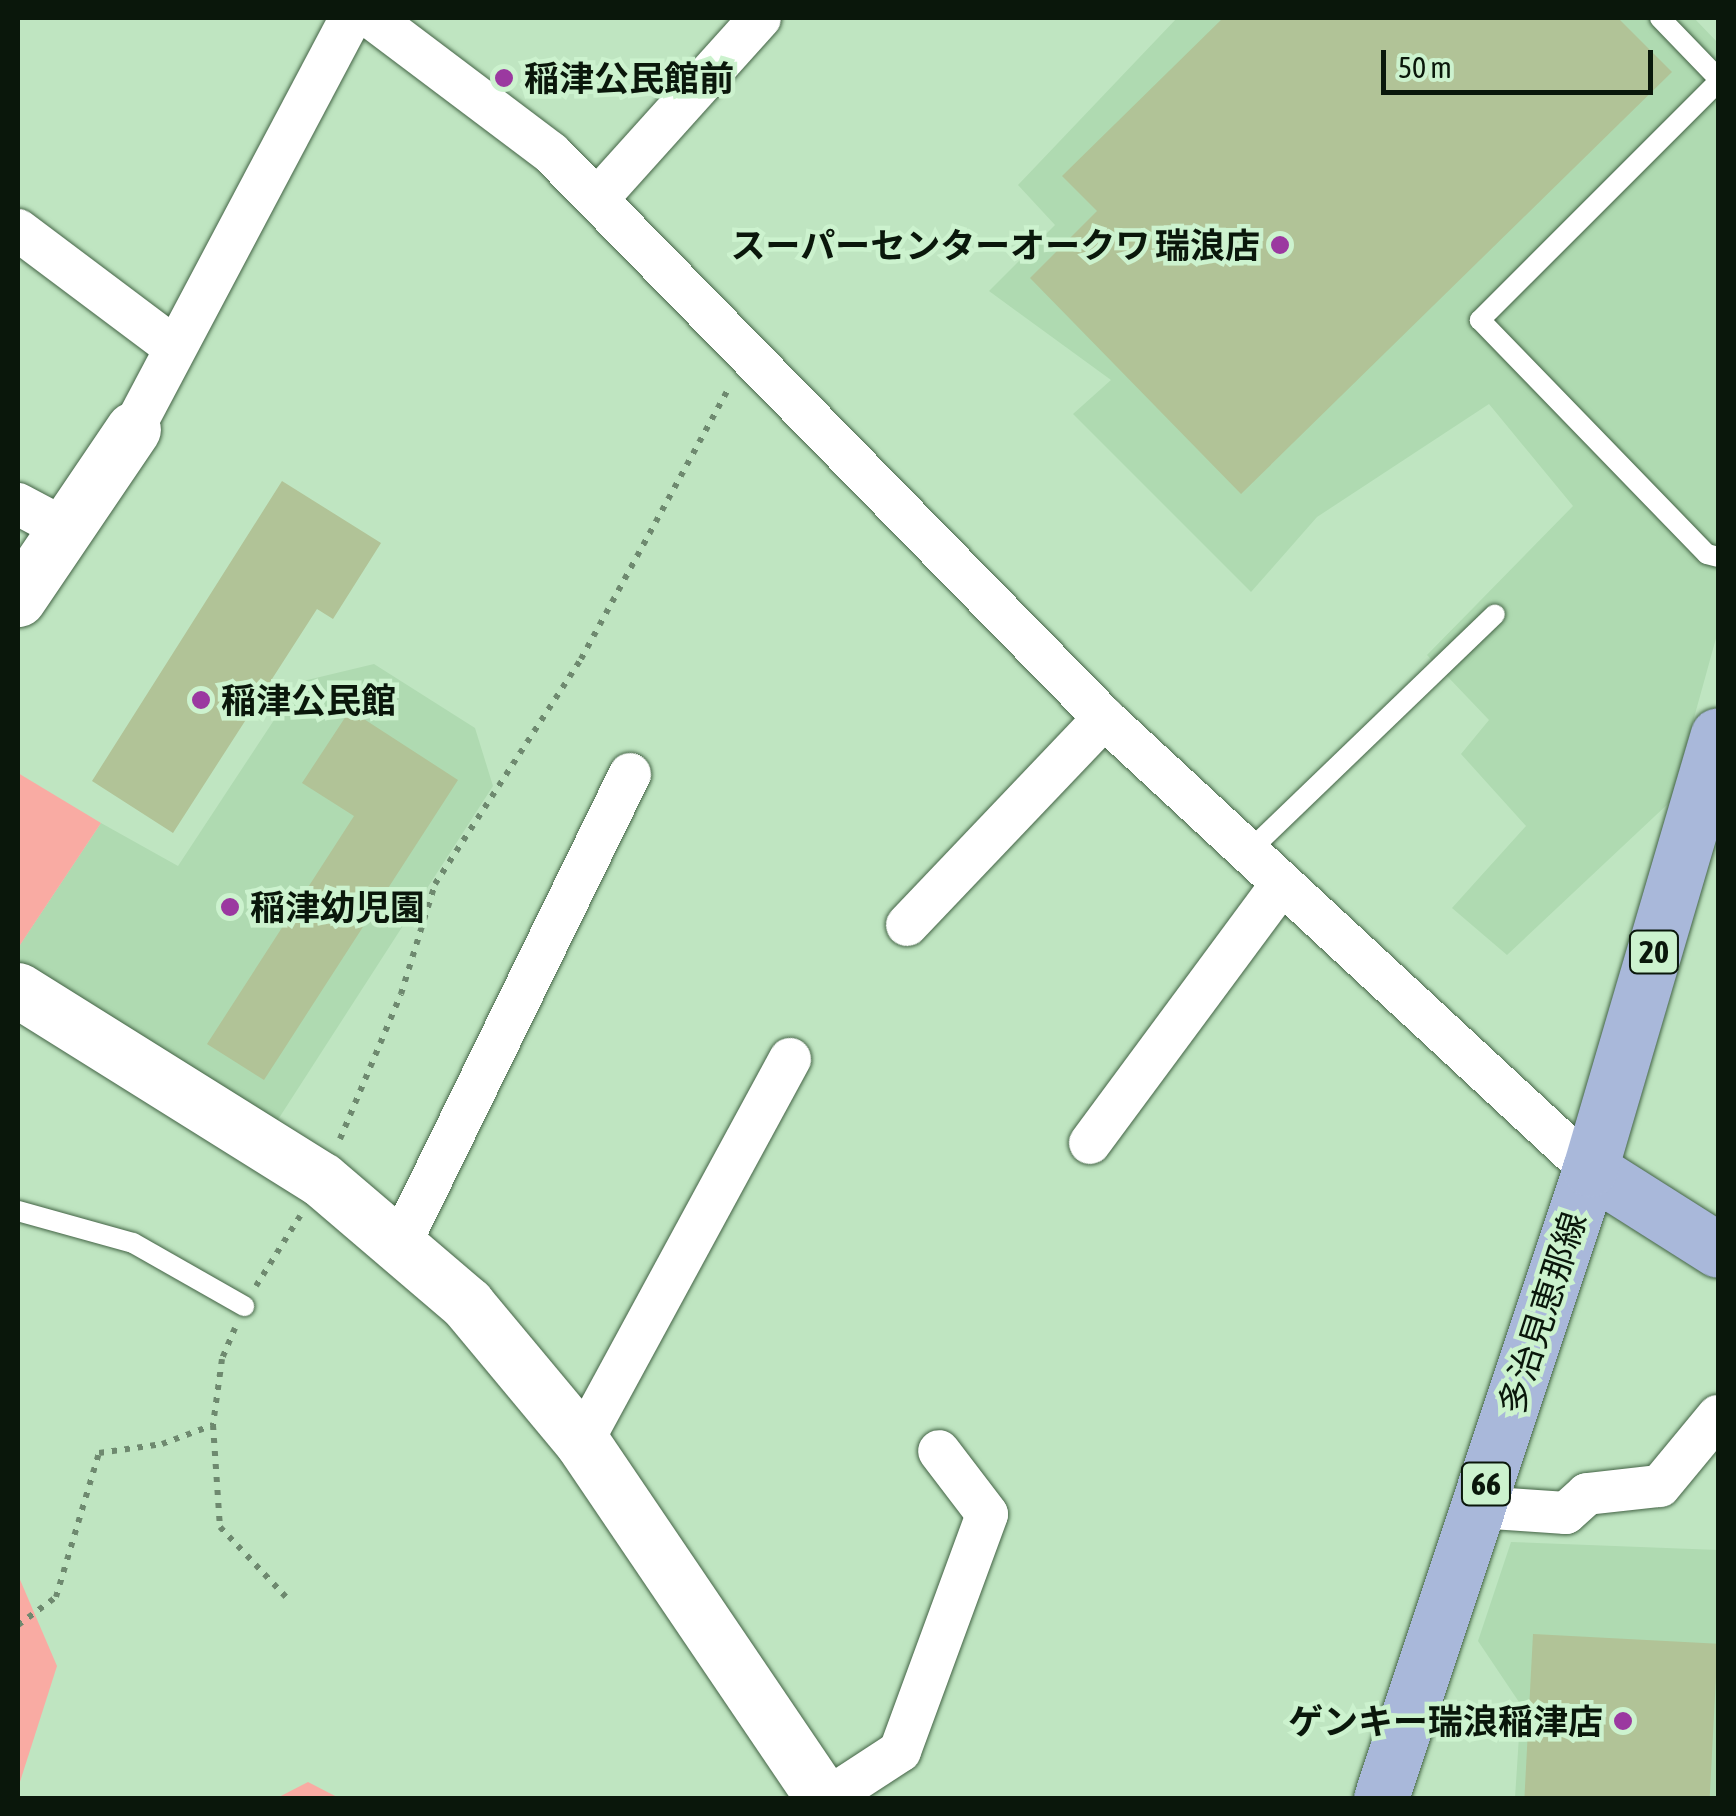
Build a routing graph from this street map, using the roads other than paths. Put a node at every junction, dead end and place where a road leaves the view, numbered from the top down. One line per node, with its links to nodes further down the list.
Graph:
1 (351, 18): 8 (street)
2 (372, 18): 6 (street)
3 (760, 18): 6 (street)
4 (1660, 18): 5 (lane)
5 (1718, 80): 11 (lane)
6 (598, 198): 14 (street)
7 (18, 230): 8 (street)
8 (175, 348): 9 (street)
9 (133, 429): 10 (street)
10 (41, 516): 12 (street)
11 (1718, 557)
12 (18, 599)
13 (1495, 614): 17 (lane)
14 (1104, 718): 17 (street); 19 (street)
15 (1718, 736): 23 (main road, 20)
16 (630, 774): 25 (street)
17 (1247, 853): 18 (street)
18 (1281, 885): 22 (street); 23 (street)
19 (907, 925)
20 (18, 990): 25 (street)
21 (790, 1060): 29 (street)
22 (1090, 1143)
23 (1590, 1169): 26 (main road); 31 (main road, 多治見恵那線 / 66)
24 (18, 1211): 27 (lane)
25 (402, 1242): 29 (street)
26 (1718, 1250)
27 (244, 1306)
28 (1718, 1416): 31 (street)
29 (582, 1442): 32 (street)
30 (939, 1451): 32 (street)
31 (1478, 1507): 33 (main road, 多治見恵那線 / 66)
32 (826, 1798)
33 (1381, 1798)

